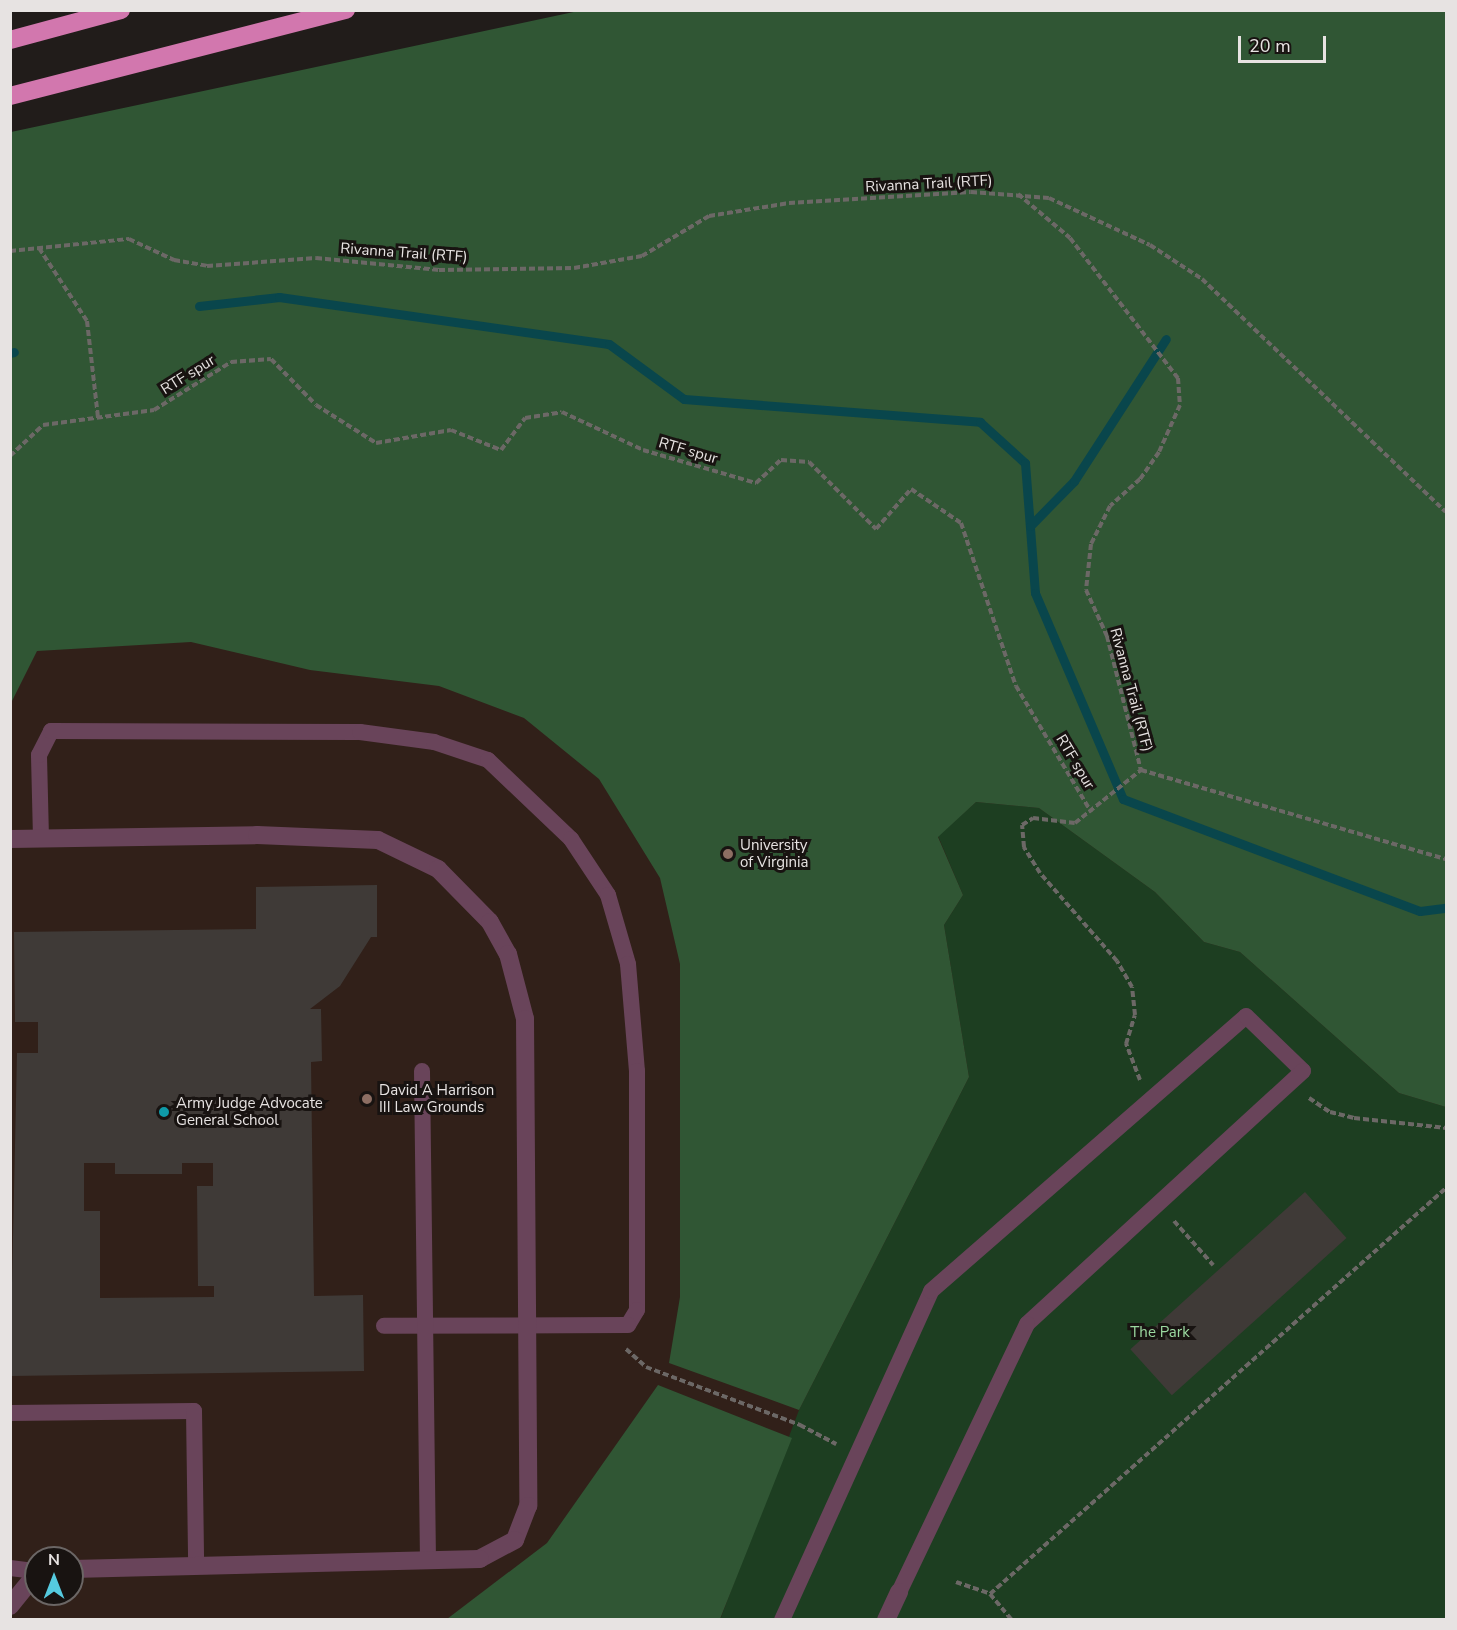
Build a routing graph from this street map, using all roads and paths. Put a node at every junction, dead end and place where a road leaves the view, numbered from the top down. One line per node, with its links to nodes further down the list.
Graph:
1 (122, 10): 3 (highway)
2 (346, 10): 4 (highway)
3 (10, 39)
4 (10, 96)
5 (1018, 194): 6 (path, Rivanna Trail (RTF)); 10 (path); 11 (path, Rivanna Trail (RTF))
6 (39, 248): 7 (path, Rivanna Trail (RTF)); 8 (path)
7 (10, 251)
8 (98, 418): 9 (path, RTF spur); 12 (path, RTF spur)
9 (10, 456)
10 (1446, 512)
11 (1141, 770): 12 (path); 15 (path, Rivanna Trail (RTF))
12 (1091, 812): 18 (path)
13 (41, 838): 14 (street); 24 (street); 24 (lane)
14 (10, 839)
15 (1446, 859)
16 (422, 1071): 23 (lane)
17 (1289, 1086): 18 (lane); 19 (path); 21 (lane)
18 (1154, 1097): 37 (lane)
19 (1446, 1128)
20 (1446, 1188): 35 (path)
21 (1157, 1203): 22 (path); 34 (lane)
22 (1213, 1265)
23 (425, 1325): 24 (lane); 25 (lane); 29 (lane)
24 (529, 1325): 29 (street)
25 (384, 1326)
26 (622, 1346): 28 (path)
27 (10, 1413): 30 (lane)
28 (821, 1438)
29 (428, 1560): 30 (street)
30 (196, 1563): 31 (street)
31 (84, 1568)
32 (956, 1582): 35 (path)
33 (24, 1588): 36 (street)
34 (898, 1592): 38 (street)
35 (990, 1594): 39 (path)
36 (10, 1606)
37 (782, 1620)
38 (886, 1620)
39 (1012, 1620)

